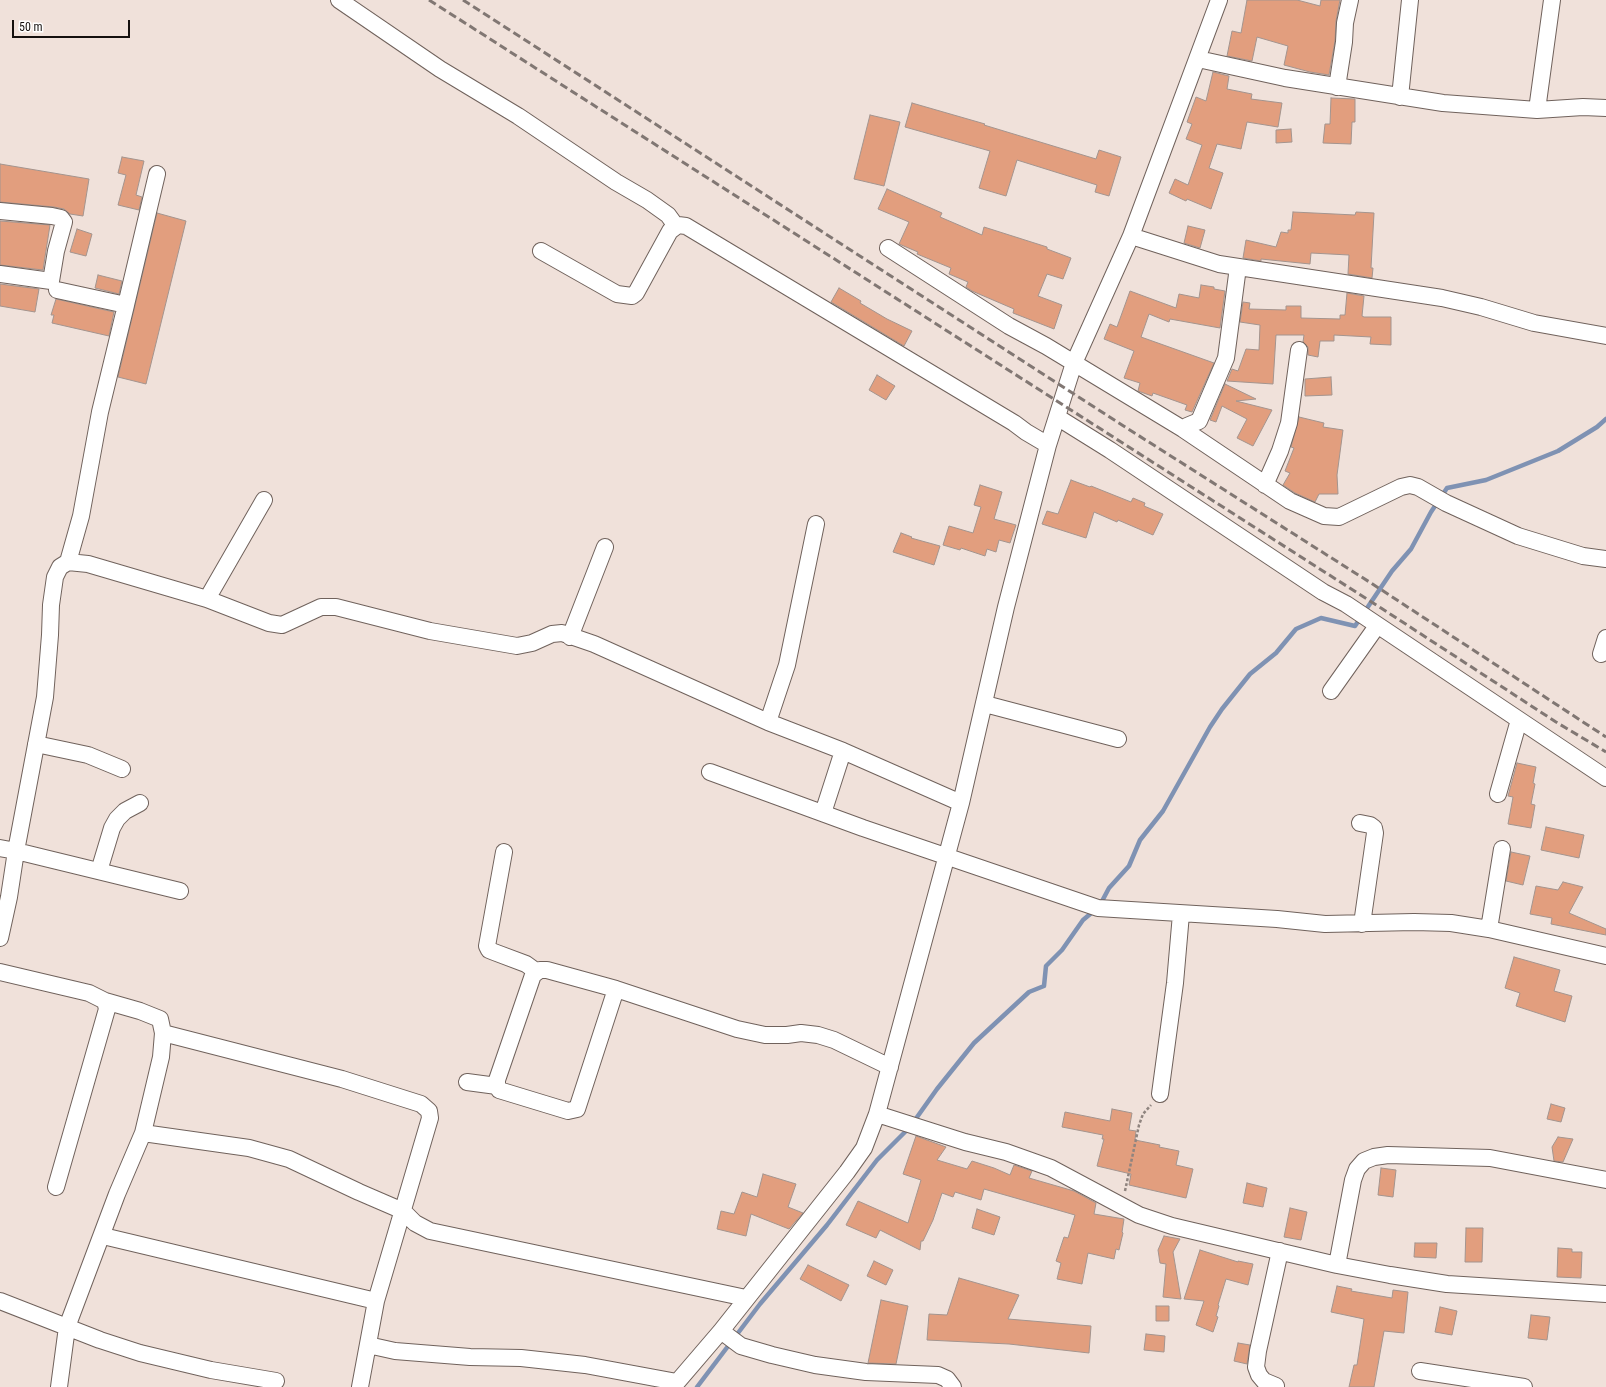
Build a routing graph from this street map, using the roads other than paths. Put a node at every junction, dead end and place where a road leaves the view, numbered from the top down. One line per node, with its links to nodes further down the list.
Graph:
1 (339, 0): 13 (street)
2 (1219, 0): 6 (street)
3 (1350, 0): 7 (street)
4 (1410, 0): 8 (street)
5 (1552, 0): 10 (street)
6 (1198, 59): 7 (street); 14 (street)
7 (1337, 87): 8 (street)
8 (1400, 97): 10 (street)
9 (1606, 108): 10 (street)
10 (1537, 110)
11 (157, 174): 20 (street)
12 (0, 211): 18 (street)
13 (676, 226): 16 (street); 26 (street)
14 (1131, 236): 17 (street); 23 (street)
15 (888, 248): 23 (street)
16 (541, 251)
17 (1238, 267): 21 (street); 25 (street)
18 (0, 274)
19 (57, 290): 20 (street)
20 (126, 305): 32 (street)
21 (1606, 336)
22 (1299, 350): 27 (street)
23 (1074, 363): 24 (street); 25 (street)
24 (1057, 417): 26 (street); 34 (street)
25 (1183, 429): 27 (street)
26 (1048, 445): 39 (street)
27 (1265, 485): 31 (street)
28 (264, 500): 33 (street)
29 (816, 524): 41 (street)
30 (605, 547): 35 (street)
31 (1606, 560)
32 (68, 562): 33 (street); 43 (street)
33 (208, 599): 35 (street)
34 (1375, 624): 38 (street); 40 (street)
35 (570, 637): 41 (street)
36 (1606, 638): 37 (street)
37 (1601, 654)
38 (1331, 690)
39 (985, 704): 42 (street); 50 (street)
40 (1519, 720): 47 (street); 48 (street)
41 (768, 722): 44 (street)
42 (1118, 739)
43 (36, 744): 45 (street); 55 (street)
44 (843, 751): 50 (street); 51 (street)
45 (122, 769)
46 (710, 772): 51 (street)
47 (1606, 778)
48 (1498, 794)
49 (140, 803): 58 (street)
50 (962, 803): 57 (street)
51 (823, 814): 57 (street)
52 (1360, 823): 61 (street)
53 (0, 848): 55 (street)
54 (1502, 849): 62 (street)
55 (16, 851): 58 (street); 63 (street)
56 (504, 852): 66 (street)
57 (948, 856): 60 (street); 70 (street)
58 (99, 871): 59 (street)
59 (180, 891)
60 (1180, 914): 61 (street); 73 (street)
61 (1362, 924): 62 (street)
62 (1489, 928): 64 (street)
63 (0, 938)
64 (1606, 956)
65 (0, 972): 68 (street)
66 (537, 972): 67 (street); 72 (street)
67 (616, 990): 70 (street); 72 (street)
68 (105, 1001): 69 (street); 77 (street)
69 (163, 1033): 75 (street); 78 (street)
70 (890, 1067): 74 (street)
71 (467, 1082): 72 (street)
72 (497, 1086)
73 (1160, 1094)
74 (877, 1114): 80 (street); 83 (street)
75 (143, 1133): 78 (street); 79 (street)
76 (1606, 1180): 81 (street)
77 (56, 1187)
78 (403, 1211): 83 (street); 85 (street)
79 (103, 1236): 85 (street); 86 (street)
80 (1280, 1251): 81 (street); 92 (street)
81 (1337, 1265): 82 (street)
82 (1606, 1294)
83 (746, 1298): 87 (street)
84 (0, 1301): 86 (street)
85 (376, 1301): 88 (street)
86 (67, 1327): 90 (street); 93 (street)
87 (724, 1333): 91 (street); 95 (street)
88 (368, 1345): 91 (street); 94 (street)
89 (1420, 1371): 96 (street)
90 (276, 1381)
91 (675, 1384)
92 (1276, 1386)
93 (59, 1387)
94 (360, 1387)
95 (953, 1387)
96 (1524, 1387)

